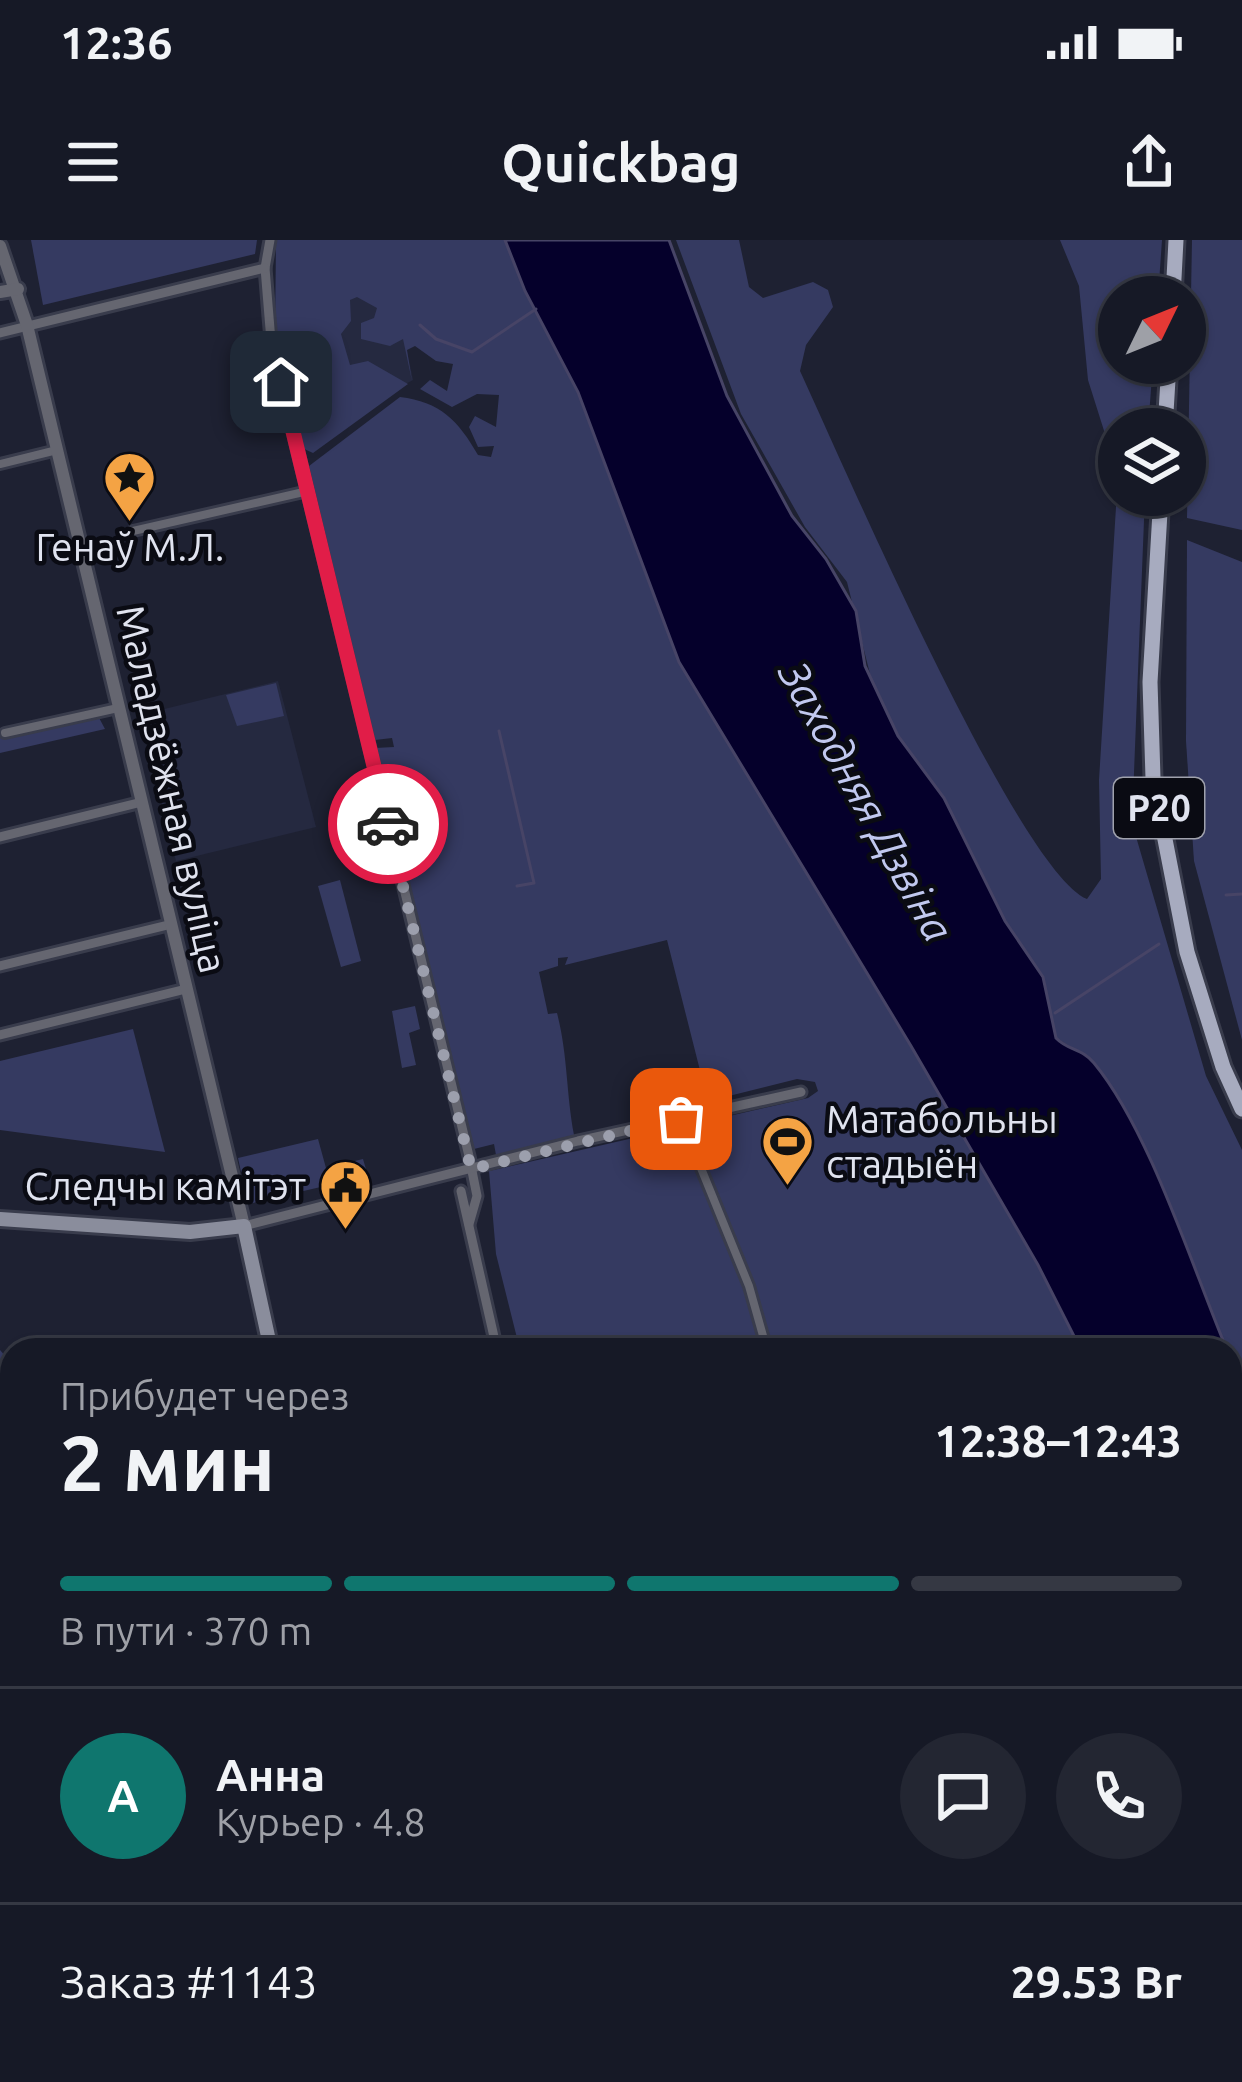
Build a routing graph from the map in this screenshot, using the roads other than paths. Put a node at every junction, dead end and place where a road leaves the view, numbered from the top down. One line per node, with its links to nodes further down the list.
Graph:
1 (270, 240): 4 (street)
2 (1176, 240): 5 (main road)
3 (0, 246): 6 (street, Маладзёжная вуліца)
4 (266, 268): 8 (street); 12 (street)
5 (1173, 276)
6 (18, 289): 7 (street); 8 (street, Маладзёжная вуліца)
7 (0, 292)
8 (28, 325): 9 (street); 10 (street, Маладзёжная вуліца)
9 (0, 333)
10 (57, 451): 11 (street); 15 (street, Маладзёжная вуліца)
11 (0, 464)
12 (308, 490): 14 (street); 26 (street)
13 (1160, 516): 24 (main road, Р20)
14 (133, 530)
15 (119, 707): 16 (street); 17 (street, Маладзёжная вуліца)
16 (5, 733)
17 (142, 802): 18 (street); 19 (street, Маладзёжная вуліца)
18 (0, 837)
19 (172, 924): 20 (street); 21 (street, Маладзёжная вуліца)
20 (0, 965)
21 (186, 989): 22 (street); 30 (street, Маладзёжная вуліца)
22 (0, 1035)
23 (801, 1092): 25 (street)
24 (1242, 1109)
25 (681, 1119): 26 (street); 33 (street)
26 (471, 1169): 29 (street); 30 (street)
27 (461, 1191): 29 (street)
28 (0, 1219): 30 (main road)
29 (469, 1224): 32 (street)
30 (244, 1226): 31 (main road, Маладзёжная вуліца)
31 (268, 1338)
32 (494, 1338)
33 (764, 1338)

